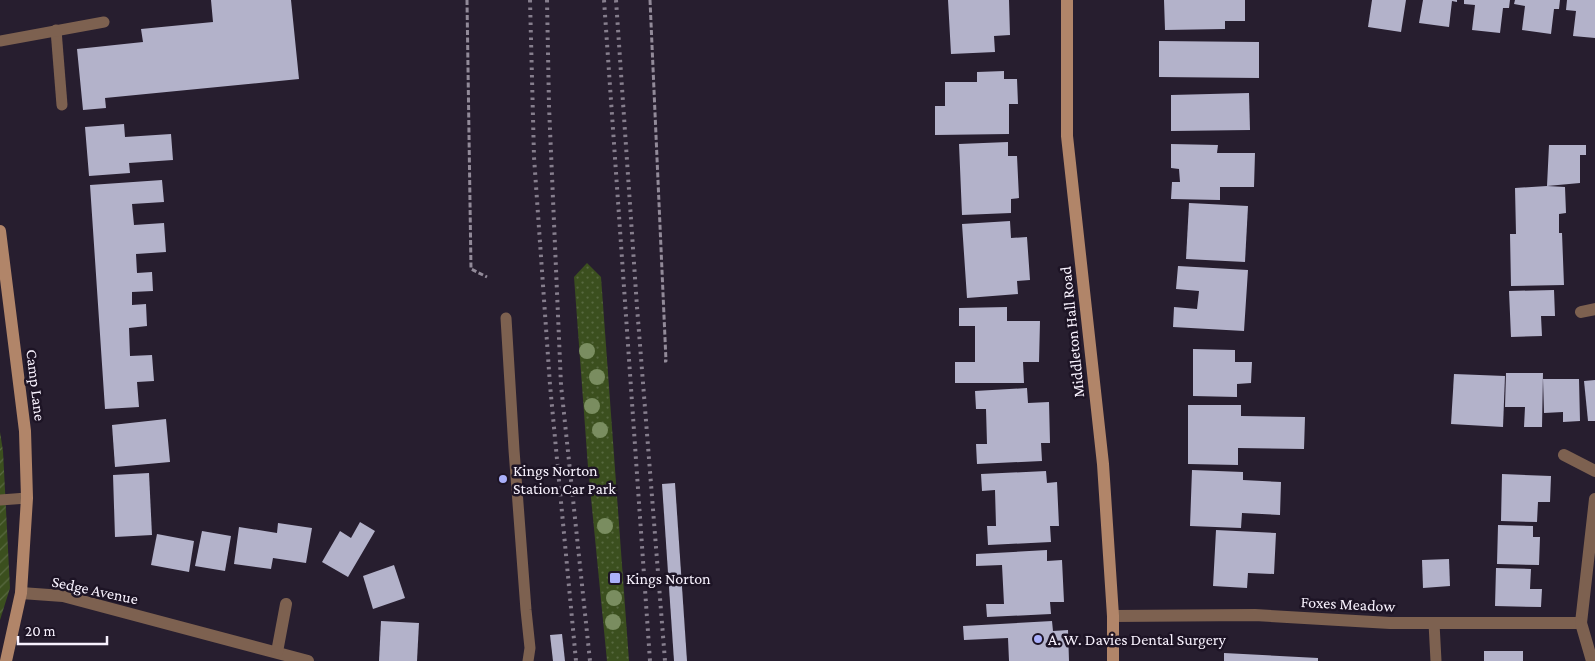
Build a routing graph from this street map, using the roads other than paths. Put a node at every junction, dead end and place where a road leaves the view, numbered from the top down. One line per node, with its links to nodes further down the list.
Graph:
1 (1067, 0): 17 (main road, Middleton Hall Road)
2 (104, 22): 3 (lane)
3 (56, 30): 4 (lane); 5 (lane)
4 (0, 41)
5 (62, 106)
6 (0, 232): 12 (main road, Camp Lane)
7 (1595, 309): 8 (street)
8 (1581, 312)
9 (506, 318): 23 (lane)
10 (1564, 455): 11 (street)
11 (1595, 471)
12 (28, 498): 14 (lane); 15 (main road, Camp Lane)
13 (1595, 499): 18 (street)
14 (0, 500)
15 (21, 593): 20 (street, Sedge Avenue); 21 (main road, Camp Lane)
16 (286, 604): 20 (street)
17 (1113, 616): 19 (street, Foxes Meadow); 24 (main road, Middleton Hall Road)
18 (1581, 622): 19 (street, Foxes Meadow); 26 (street)
19 (1434, 623): 25 (lane)
20 (277, 652): 22 (street, Sedge Avenue)
21 (6, 661)
22 (308, 661)
23 (528, 661)
24 (1113, 661)
25 (1436, 661)
26 (1592, 661)

